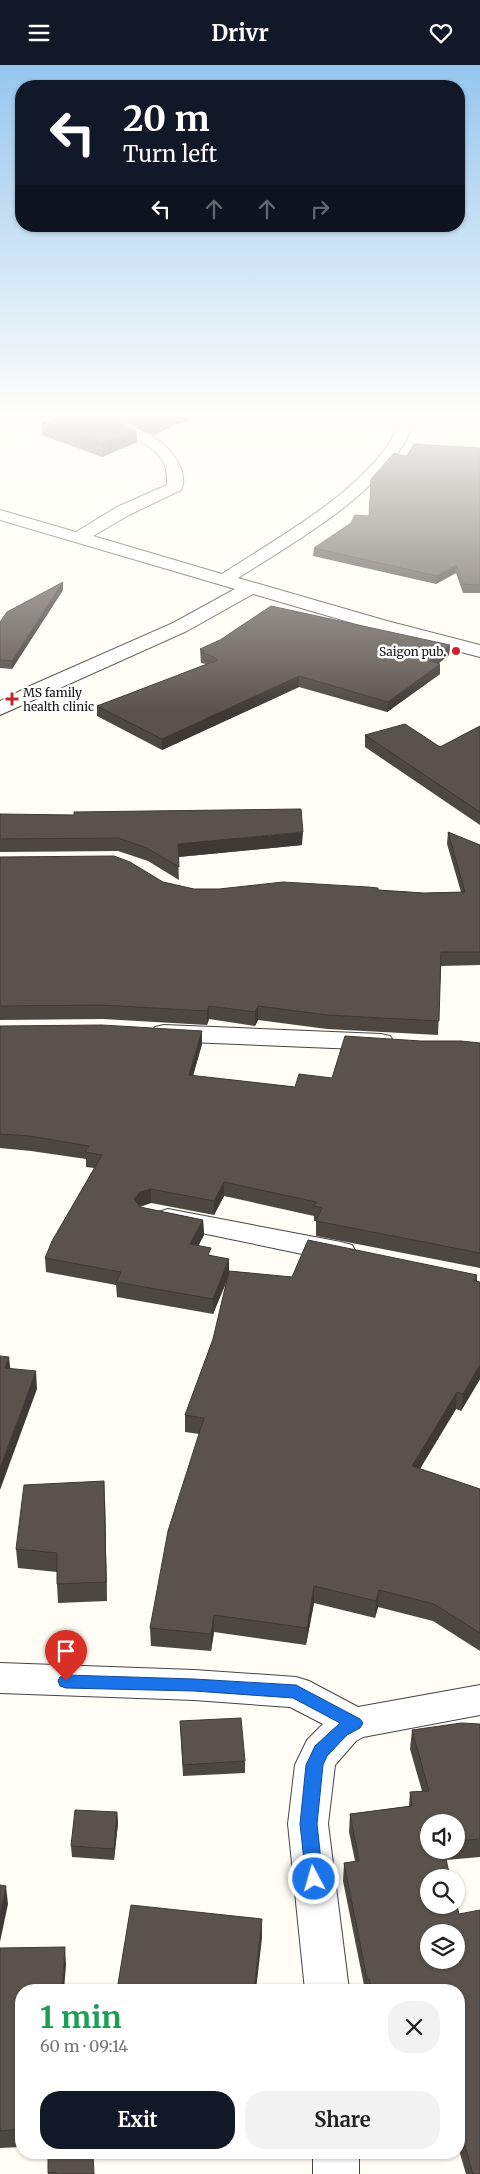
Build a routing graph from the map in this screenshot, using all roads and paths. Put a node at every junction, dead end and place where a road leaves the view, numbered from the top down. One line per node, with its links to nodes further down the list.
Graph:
1 (1, 515): 4 (street)
2 (116, 515): 4 (street)
3 (322, 515): 5 (street)
4 (78, 538): 5 (street)
5 (224, 580): 6 (street)
6 (250, 588): 7 (street); 8 (street)
7 (480, 651)
8 (0, 709)
9 (139, 1032): 10 (street)
10 (401, 1043)
11 (151, 1215): 12 (street)
12 (364, 1257)
13 (0, 1679): 15 (street)
14 (480, 1700): 15 (street)
15 (355, 1723): 16 (street)
16 (326, 1984)
17 (336, 2159): 18 (street)
18 (336, 2174)

